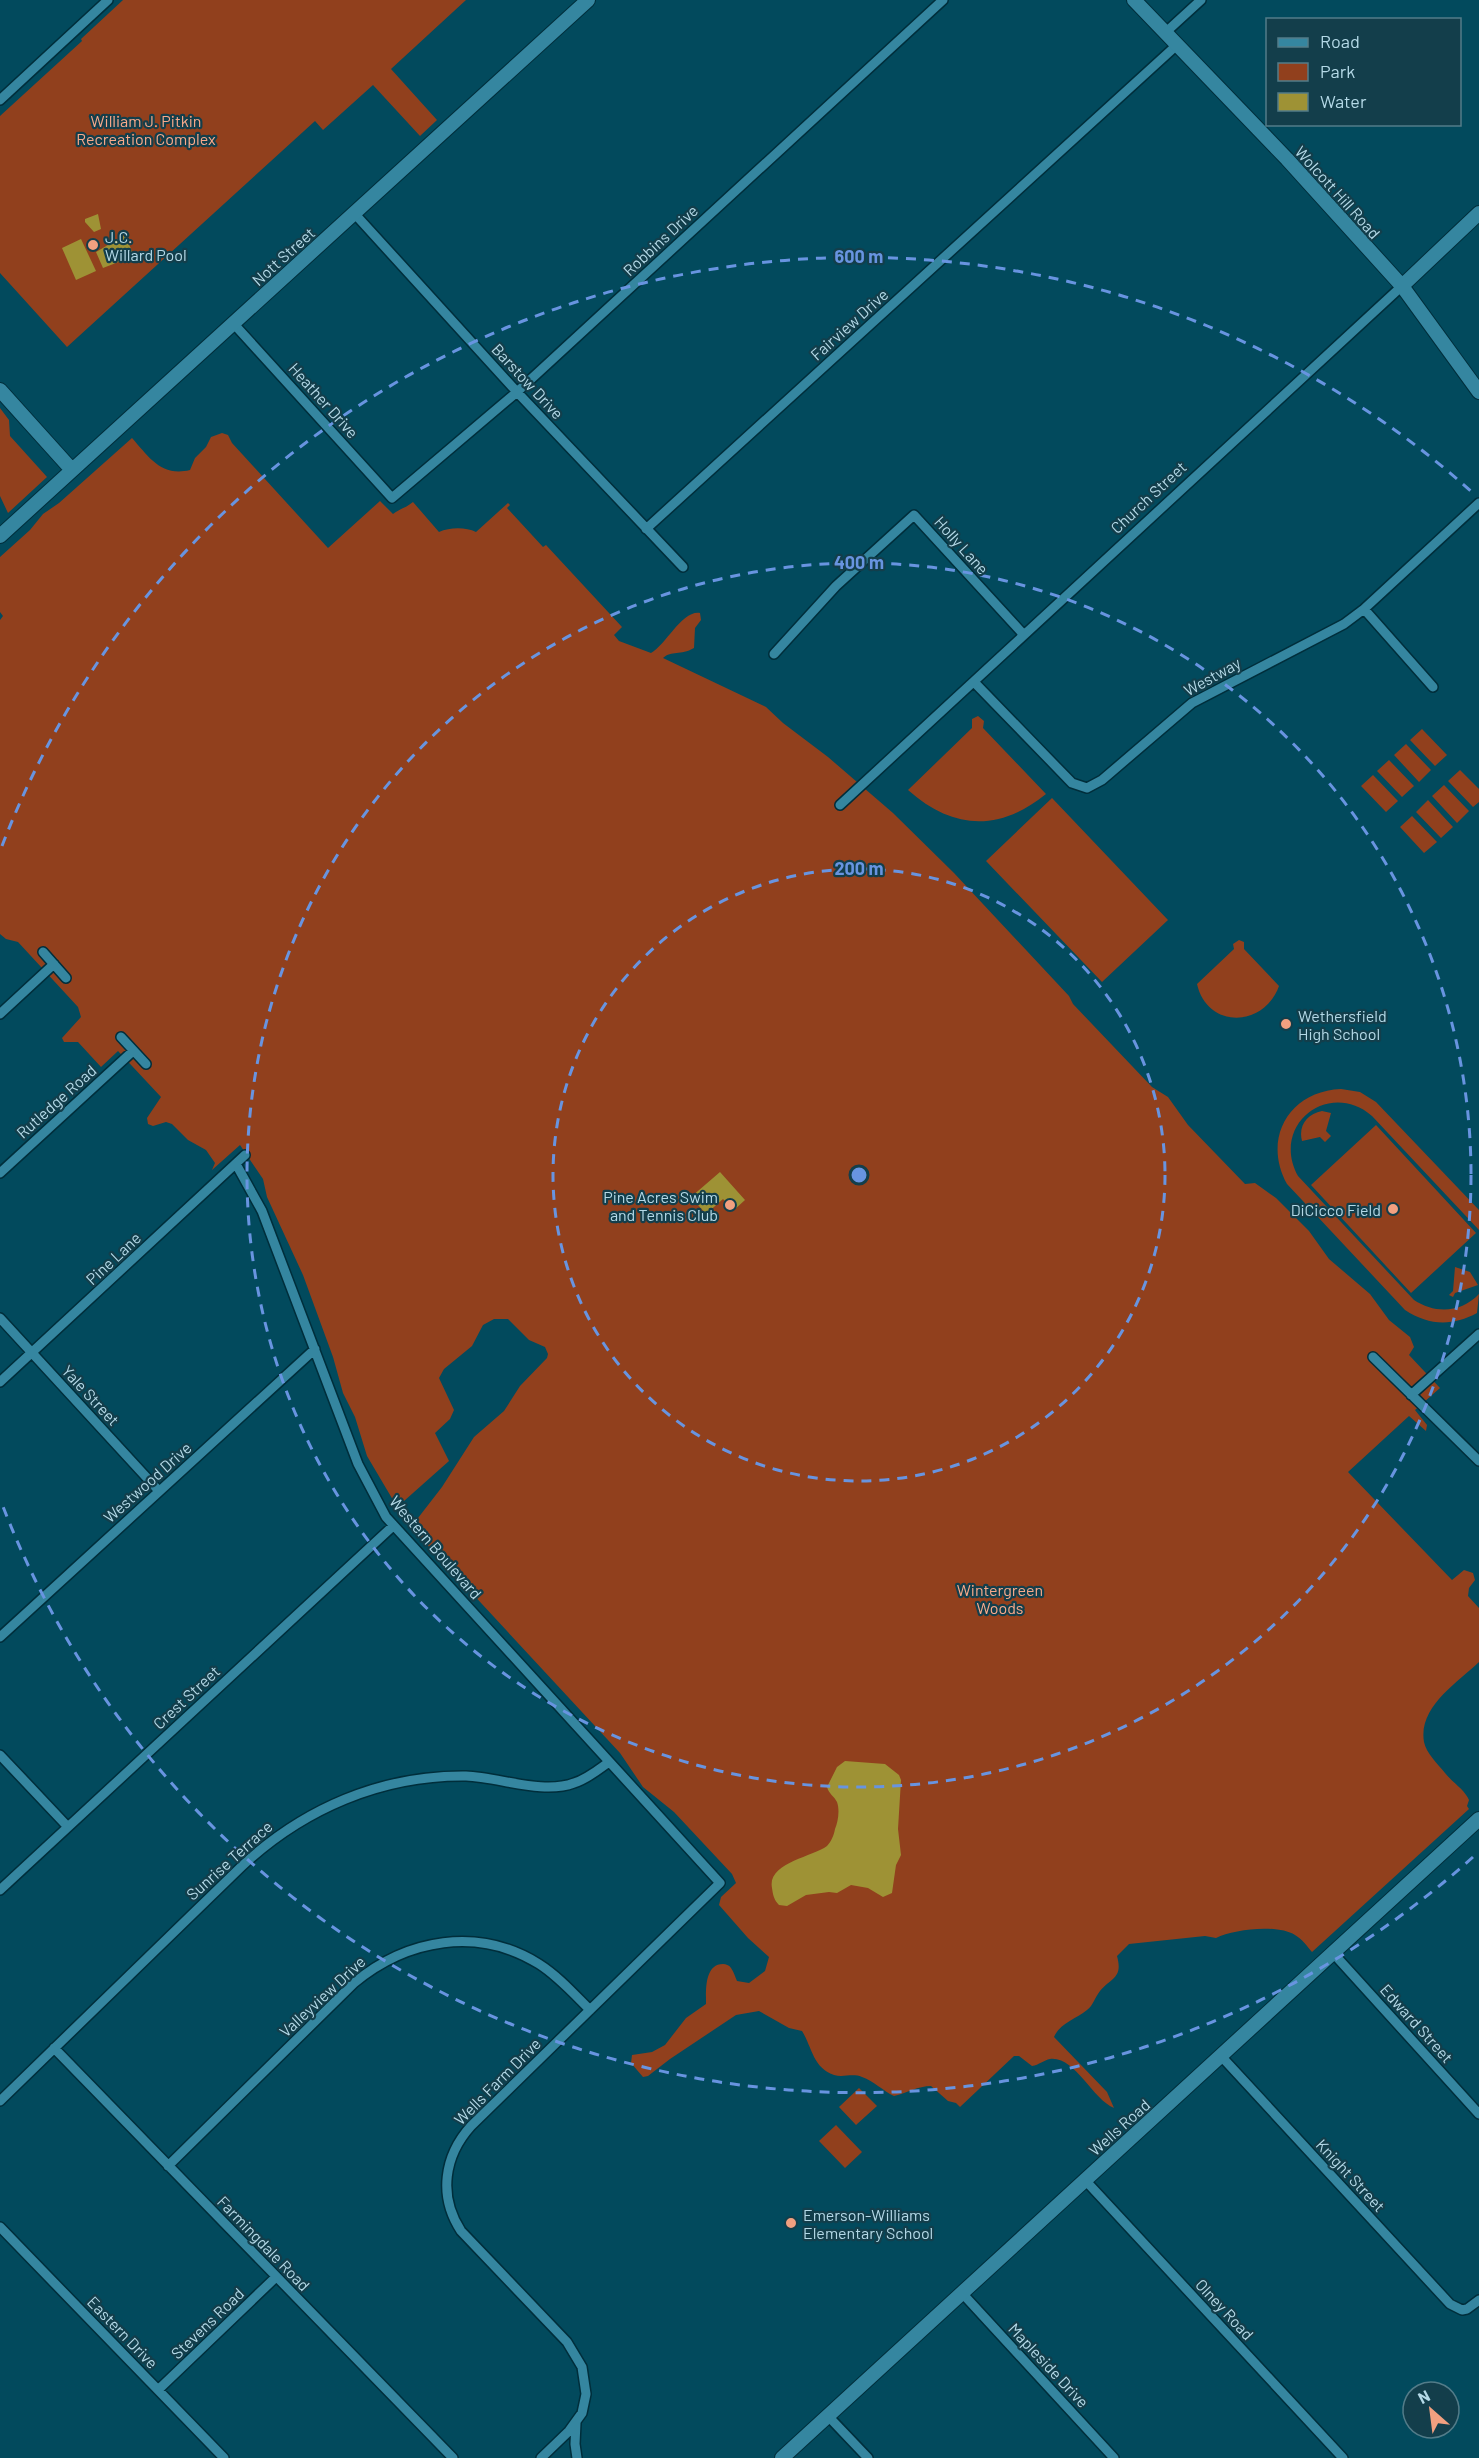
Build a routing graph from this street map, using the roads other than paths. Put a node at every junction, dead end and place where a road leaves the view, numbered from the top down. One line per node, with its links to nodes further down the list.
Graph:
1 (108, 0): 8 (street)
2 (588, 0): 9 (street, Nott Street)
3 (944, 0): 14 (street, Robbins Drive)
4 (1134, 0): 6 (street, Wolcott Hill Road)
5 (1201, 0): 6 (street)
6 (1166, 32): 7 (street, Wolcott Hill Road)
7 (1178, 44): 11 (street, Wolcott Hill Road); 19 (street, Fairview Drive)
8 (0, 100)
9 (354, 213): 12 (street, Nott Street); 14 (street, Barstow Drive)
10 (1479, 213): 11 (street, Church Street)
11 (1402, 286): 15 (street, Wolcott Hill Road); 23 (street, Church Street)
12 (233, 323): 16 (street, Nott Street); 17 (street, Heather Drive)
13 (0, 390): 16 (street)
14 (517, 392): 17 (street, Robbins Drive); 19 (street, Barstow Drive)
15 (1479, 392)
16 (72, 470): 20 (street, Nott Street)
17 (392, 498)
18 (1479, 503): 22 (street, Westway)
19 (646, 529): 21 (street, Barstow Drive)
20 (0, 536)
21 (684, 567)
22 (1364, 609): 25 (street, Westway); 26 (street)
23 (1024, 635): 24 (street, Holly Lane); 25 (street, Church Street)
24 (774, 654)
25 (974, 682): 27 (street, Church Street)
26 (1433, 687)
27 (840, 805)
28 (43, 952): 29 (street)
29 (54, 964): 30 (street); 31 (street)
30 (66, 978)
31 (0, 1014)
32 (121, 1037): 33 (street)
33 (133, 1051): 34 (street); 37 (street, Rutledge Road)
34 (146, 1064)
35 (245, 1155): 36 (street, Pine Lane)
36 (236, 1164): 40 (street, Western Boulevard); 41 (street, Pine Lane)
37 (0, 1173)
38 (0, 1318): 41 (street, Yale Street)
39 (1479, 1334): 44 (street)
40 (315, 1349): 46 (street, Westwood Drive); 47 (street, Western Boulevard)
41 (32, 1353): 43 (street, Pine Lane); 46 (street, Yale Street)
42 (1373, 1357): 44 (street)
43 (0, 1382)
44 (1412, 1395): 45 (street)
45 (1479, 1461)
46 (159, 1491): 48 (street, Westwood Drive)
47 (393, 1526): 50 (street, Western Boulevard); 52 (street, Crest Street)
48 (0, 1637)
49 (0, 1755): 52 (street)
50 (609, 1762): 53 (street, Western Boulevard); 57 (street, Sunrise Terrace)
51 (1479, 1820): 55 (street, Wells Road)
52 (68, 1827): 54 (street, Crest Street)
53 (720, 1883): 56 (street, Wells Farm Drive)
54 (0, 1890)
55 (1333, 1953): 58 (street, Wells Road); 60 (street, Edward Street)
56 (590, 2010): 61 (street, Valleyview Drive); 69 (street, Wells Farm Drive)
57 (54, 2048): 59 (street, Sunrise Terrace); 61 (street, Farmingdale Road)
58 (1221, 2056): 62 (street, Wells Road); 66 (street, Knight Street)
59 (0, 2101)
60 (1479, 2114)
61 (168, 2166): 64 (street, Farmingdale Road)
62 (1085, 2181): 65 (street, Wells Road); 77 (street, Olney Road)
63 (0, 2227): 67 (street, Eastern Drive)
64 (276, 2277): 67 (street, Stevens Road); 71 (street, Farmingdale Road)
65 (962, 2293): 68 (street, Wells Road); 76 (street, Mapleside Drive)
66 (1479, 2300)
67 (158, 2390): 70 (street, Eastern Drive)
68 (828, 2416): 74 (street, Wells Road); 75 (street)
69 (576, 2423): 72 (street, Wells Farm Drive); 73 (street, Wells Farm Drive)
70 (224, 2458)
71 (453, 2458)
72 (541, 2458)
73 (577, 2458)
74 (782, 2458)
75 (868, 2458)
76 (1114, 2458)
77 (1343, 2458)

